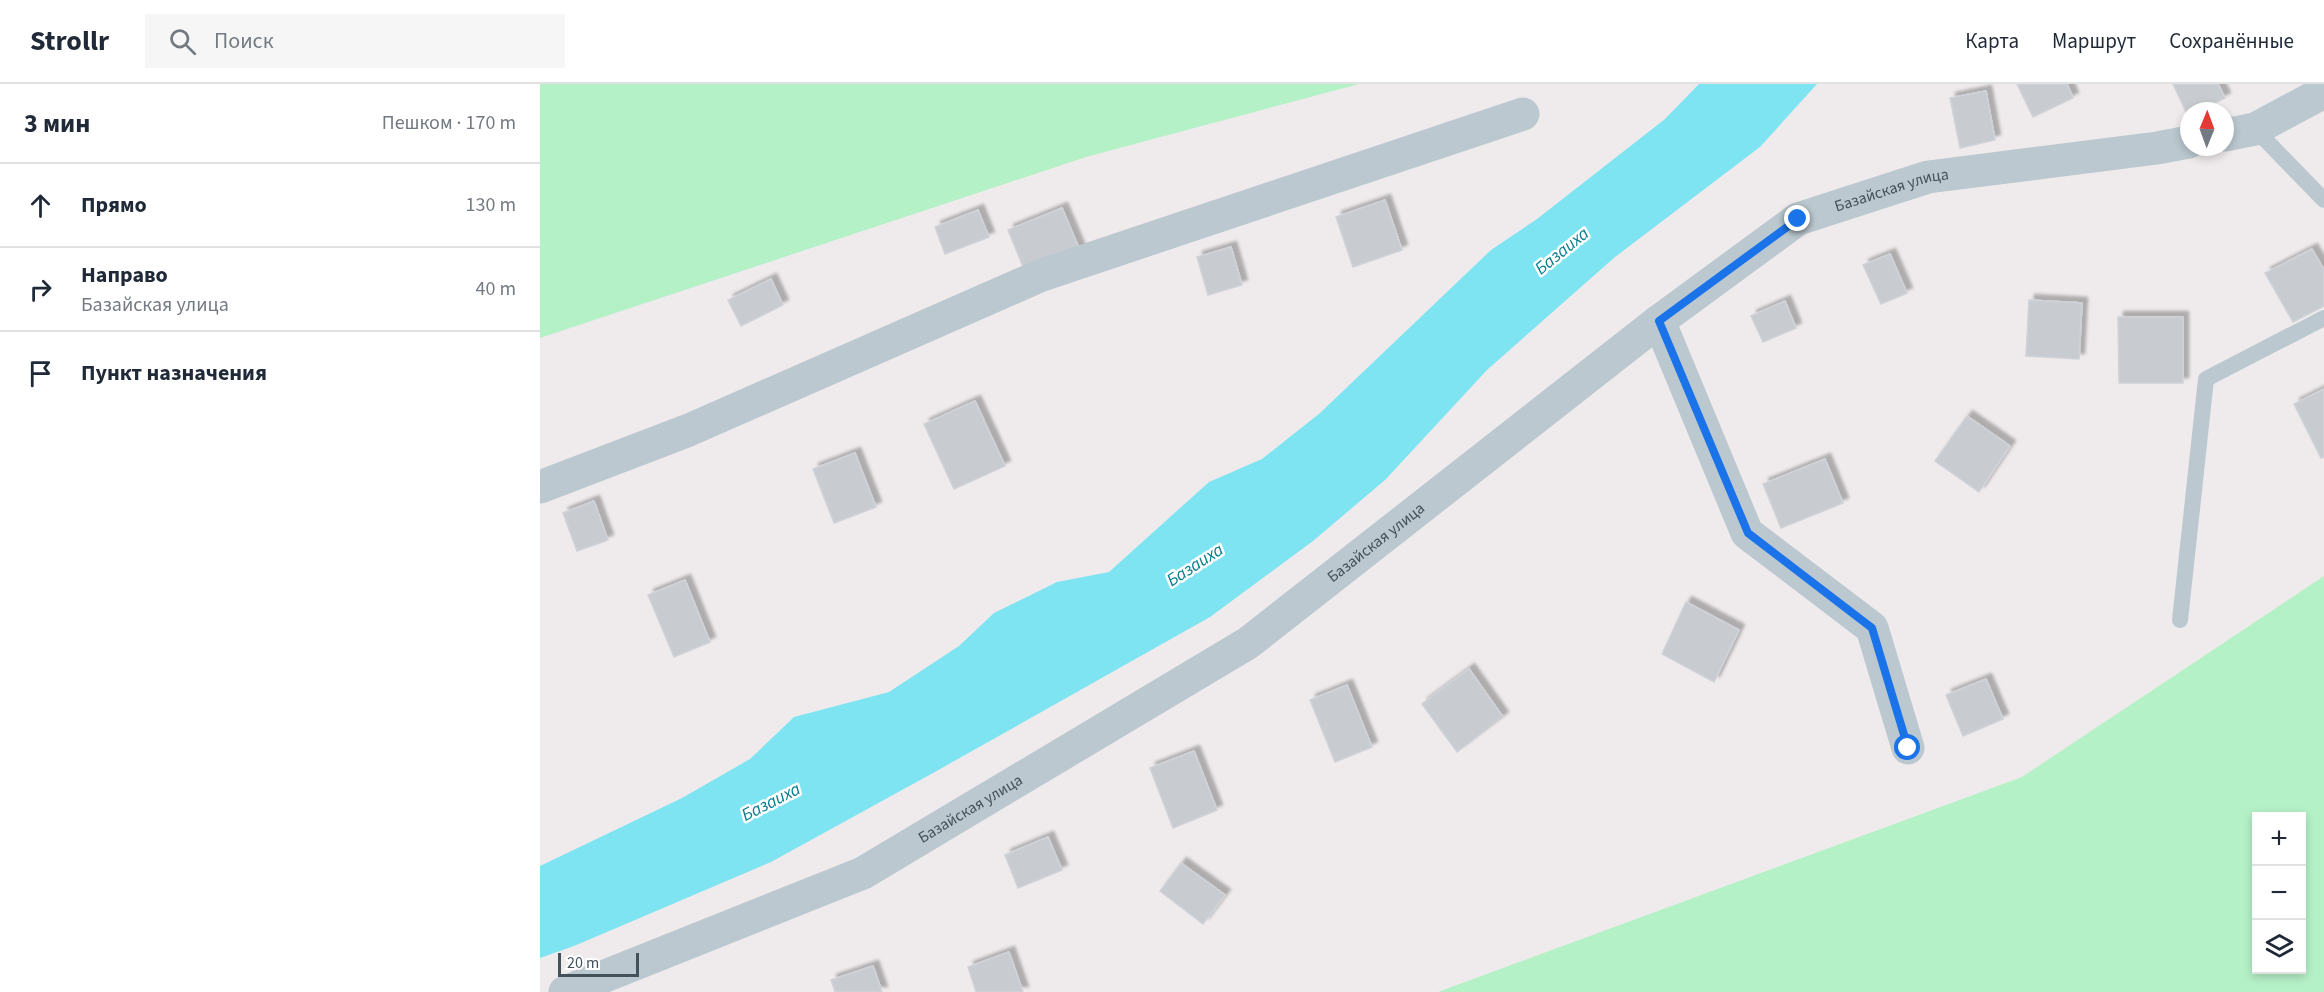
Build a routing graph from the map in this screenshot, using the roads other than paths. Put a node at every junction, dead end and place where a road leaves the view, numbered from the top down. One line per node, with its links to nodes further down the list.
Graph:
1 (2324, 92): 3 (street)
2 (1523, 114): 8 (street)
3 (2240, 132): 5 (lane)
4 (2180, 144): 7 (street, Базайская улица)
5 (2324, 200)
6 (2324, 318): 9 (lane)
7 (1659, 321): 10 (street); 11 (street, Базайская улица)
8 (540, 487)
9 (2180, 620)
10 (1908, 748)
11 (565, 992)

